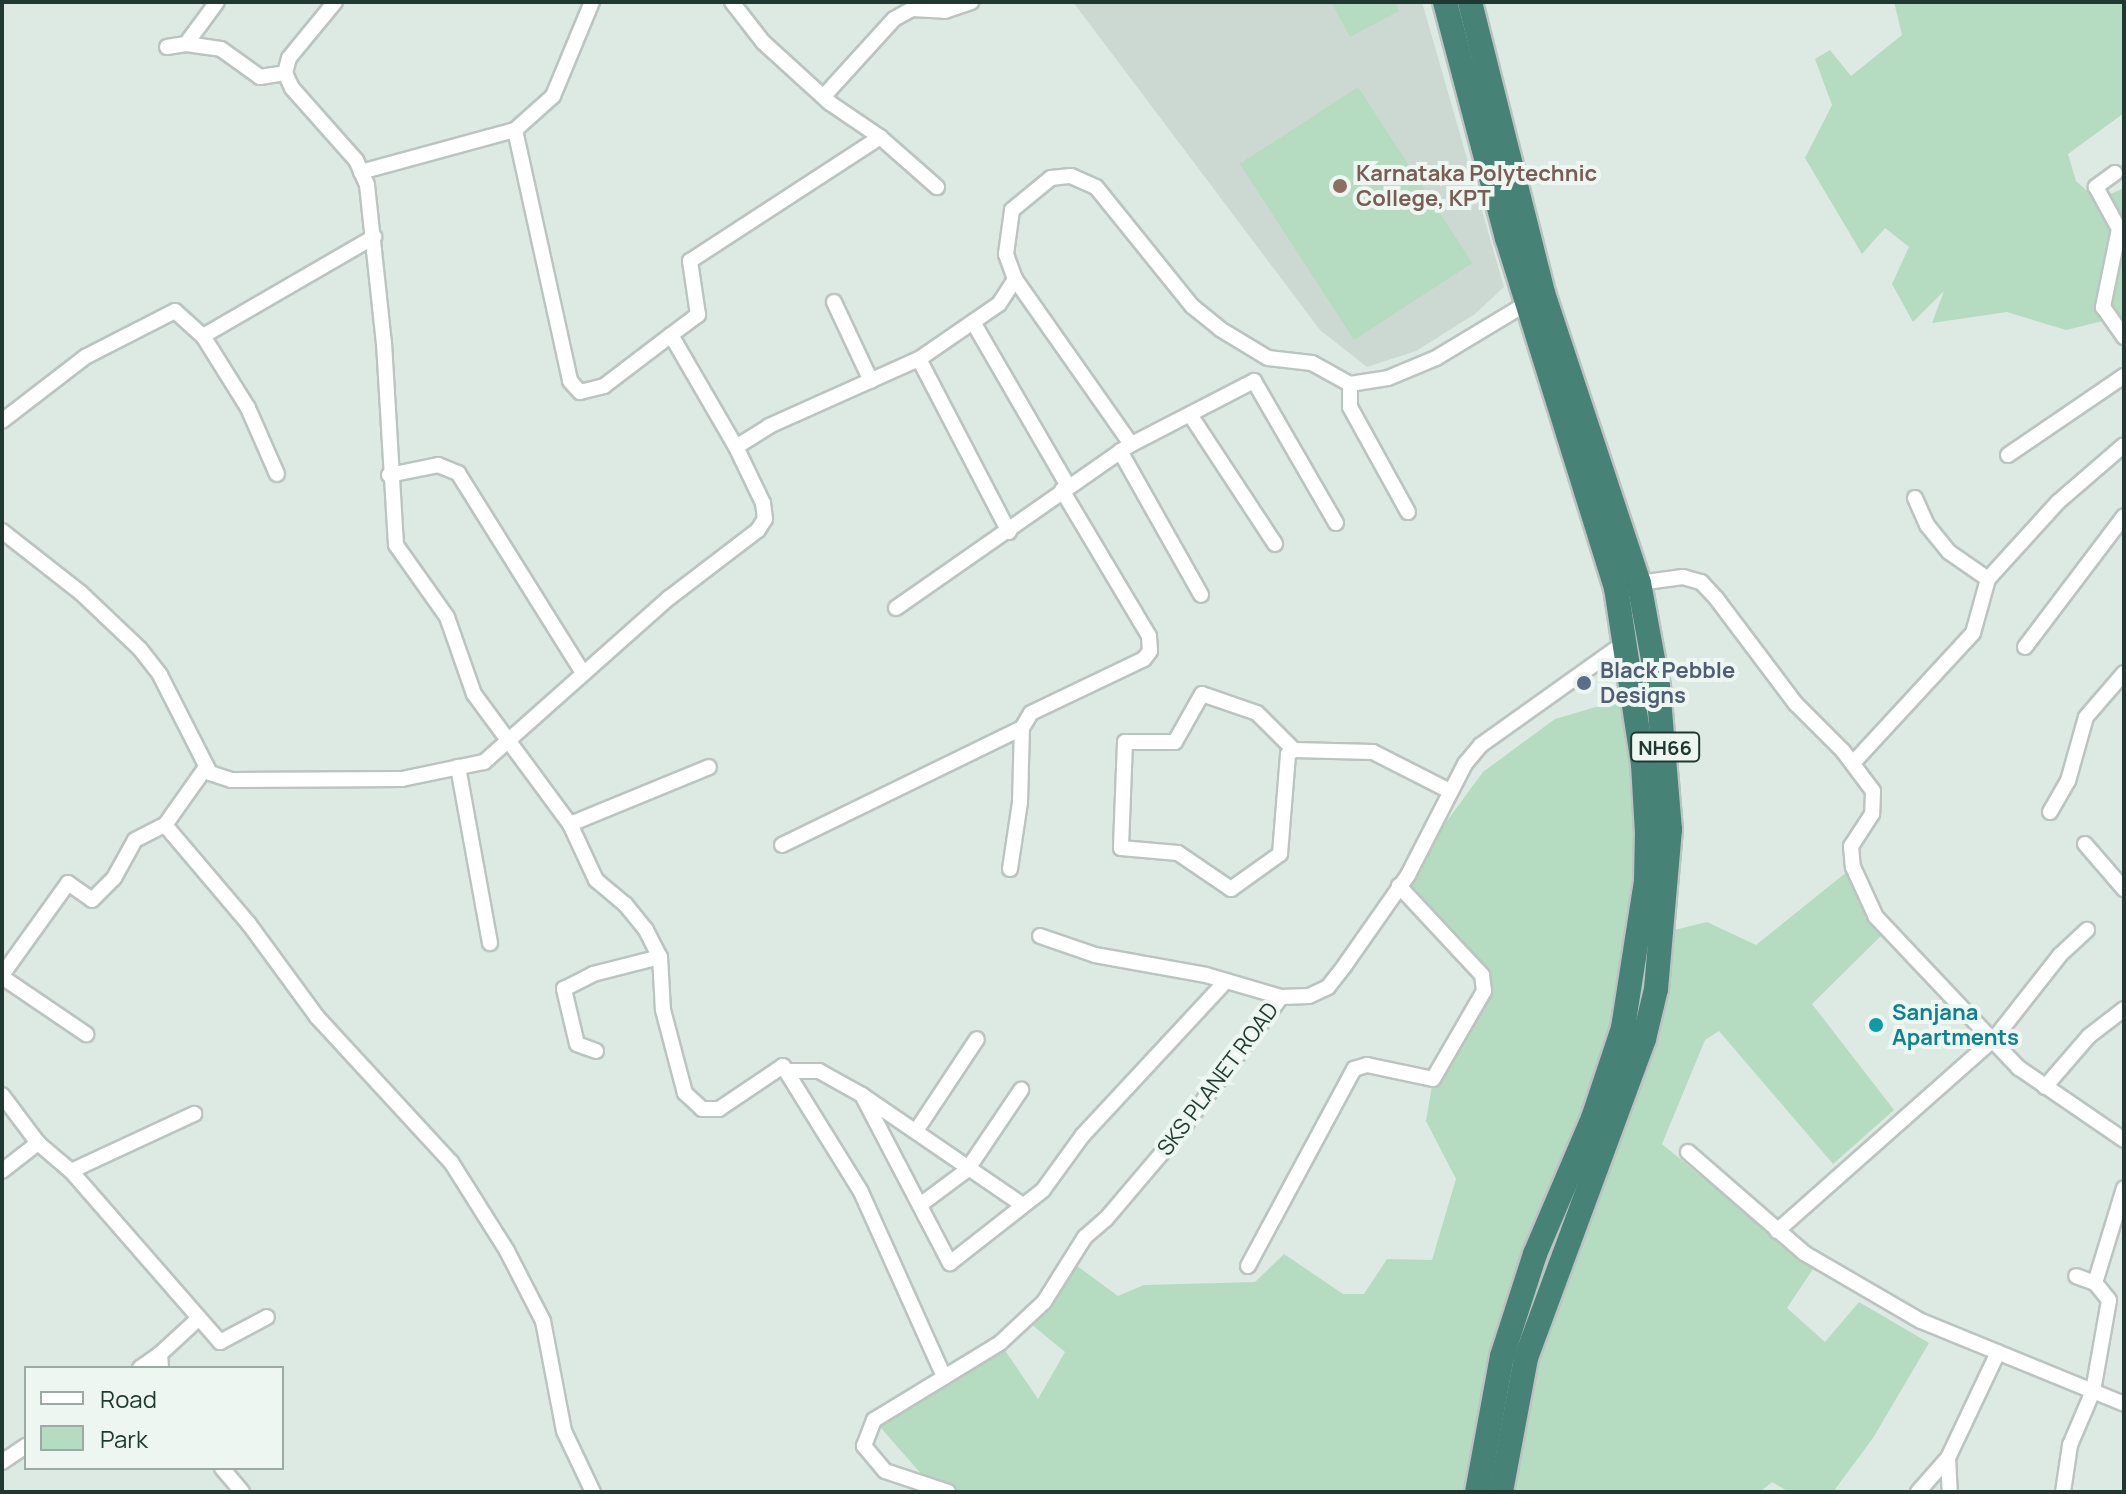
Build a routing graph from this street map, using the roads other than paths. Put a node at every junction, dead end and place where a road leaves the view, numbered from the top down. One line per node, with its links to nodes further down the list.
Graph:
1 (217, 2): 8 (street)
2 (335, 2): 10 (street)
3 (592, 2): 12 (street)
4 (732, 2): 11 (street)
5 (971, 2): 11 (street)
6 (1445, 2): 20 (highway, NH66)
7 (1470, 2): 46 (highway, NH66)
8 (186, 44): 9 (street); 10 (street)
9 (167, 47)
10 (285, 73): 14 (street)
11 (824, 96): 13 (street)
12 (515, 130): 14 (street); 22 (street)
13 (880, 137): 16 (street); 22 (street)
14 (361, 172): 17 (street)
15 (2115, 173): 24 (street)
16 (937, 187)
17 (374, 237): 23 (street); 36 (street)
18 (1015, 279): 21 (street); 28 (street); 33 (street)
19 (834, 302): 27 (street)
20 (1527, 303): 28 (street); 49 (highway, NH66)
21 (973, 322): 25 (street); 37 (street)
22 (671, 335): 32 (street)
23 (203, 336): 30 (street); 35 (street)
24 (2124, 337)
25 (919, 359): 27 (street); 43 (street)
26 (2124, 376): 34 (street)
27 (871, 381): 32 (street)
28 (1350, 384): 39 (street)
29 (1191, 416): 33 (street); 41 (street); 44 (street)
30 (2, 421)
31 (2124, 445): 45 (street)
32 (736, 447): 51 (street)
33 (1124, 448): 37 (street); 47 (street)
34 (2008, 455)
35 (277, 474)
36 (389, 475): 51 (street); 54 (street)
37 (1065, 488): 43 (street); 53 (street)
38 (1915, 498): 45 (street)
39 (1408, 512)
40 (2124, 516): 50 (street)
41 (1336, 523)
42 (2, 531): 57 (street)
43 (1009, 532): 48 (street)
44 (1275, 544)
45 (1988, 579): 56 (street)
46 (1639, 583): 56 (street); 116 (highway, NH66)
47 (1201, 595)
48 (896, 608)
49 (1627, 640): 60 (street, SKS PLANET ROAD); 115 (highway, NH66)
50 (2025, 647)
51 (583, 673): 54 (street)
52 (2124, 673): 61 (street)
53 (1022, 728): 65 (street); 66 (street)
54 (509, 741): 58 (street); 62 (street)
55 (1294, 750): 55 (street); 60 (street)
56 (1853, 763): 79 (street)
57 (206, 767): 58 (street); 63 (street)
58 (458, 767): 71 (street)
59 (709, 767): 62 (street)
60 (1450, 791): 67 (street, SKS PLANET ROAD)
61 (2050, 812)
62 (570, 824): 72 (street)
63 (165, 825): 73 (street); 113 (street)
64 (2085, 844): 68 (street)
65 (782, 845)
66 (1010, 869)
67 (1399, 886): 75 (street, SKS PLANET ROAD); 98 (street)
68 (2124, 889)
69 (2087, 930): 79 (street)
70 (1040, 936): 74 (street)
71 (490, 943)
72 (660, 957): 80 (street); 81 (street)
73 (2, 976): 77 (street)
74 (1226, 981): 75 (street); 95 (street)
75 (1281, 997): 105 (street, SKS PLANET ROAD)
76 (2124, 1009): 82 (street)
77 (86, 1034)
78 (977, 1039): 87 (street)
79 (1994, 1039): 82 (street); 97 (street)
80 (596, 1051)
81 (786, 1071): 85 (street); 105 (street)
82 (2045, 1087): 88 (street)
83 (1021, 1090): 91 (street)
84 (2, 1095): 89 (street)
85 (862, 1095): 87 (street); 96 (street)
86 (194, 1114): 93 (street)
87 (916, 1131): 91 (street)
88 (2124, 1140)
89 (38, 1143): 92 (street); 93 (street)
90 (1688, 1152): 97 (street)
91 (967, 1170): 95 (street); 96 (street)
92 (2, 1171)
93 (71, 1171): 102 (street)
94 (2124, 1188): 100 (street)
95 (1021, 1204): 96 (street)
96 (920, 1205)
97 (1777, 1231): 103 (street)
98 (1248, 1266)
99 (2076, 1276): 100 (street)
100 (2095, 1283): 106 (street)
101 (267, 1317): 102 (street)
102 (199, 1318): 104 (street)
103 (1998, 1352): 106 (street); 109 (street)
104 (161, 1361)
105 (944, 1377): 114 (street, SKS PLANET ROAD)
106 (2093, 1391): 107 (street); 119 (street)
107 (2124, 1404)
108 (24, 1447): 110 (street)
109 (1948, 1458): 117 (street); 118 (street)
110 (2, 1462)
111 (224, 1470): 112 (street)
112 (242, 1492)
113 (593, 1492)
114 (948, 1492)
115 (1477, 1492)
116 (1501, 1492)
117 (1918, 1492)
118 (1950, 1492)
119 (2063, 1492)

